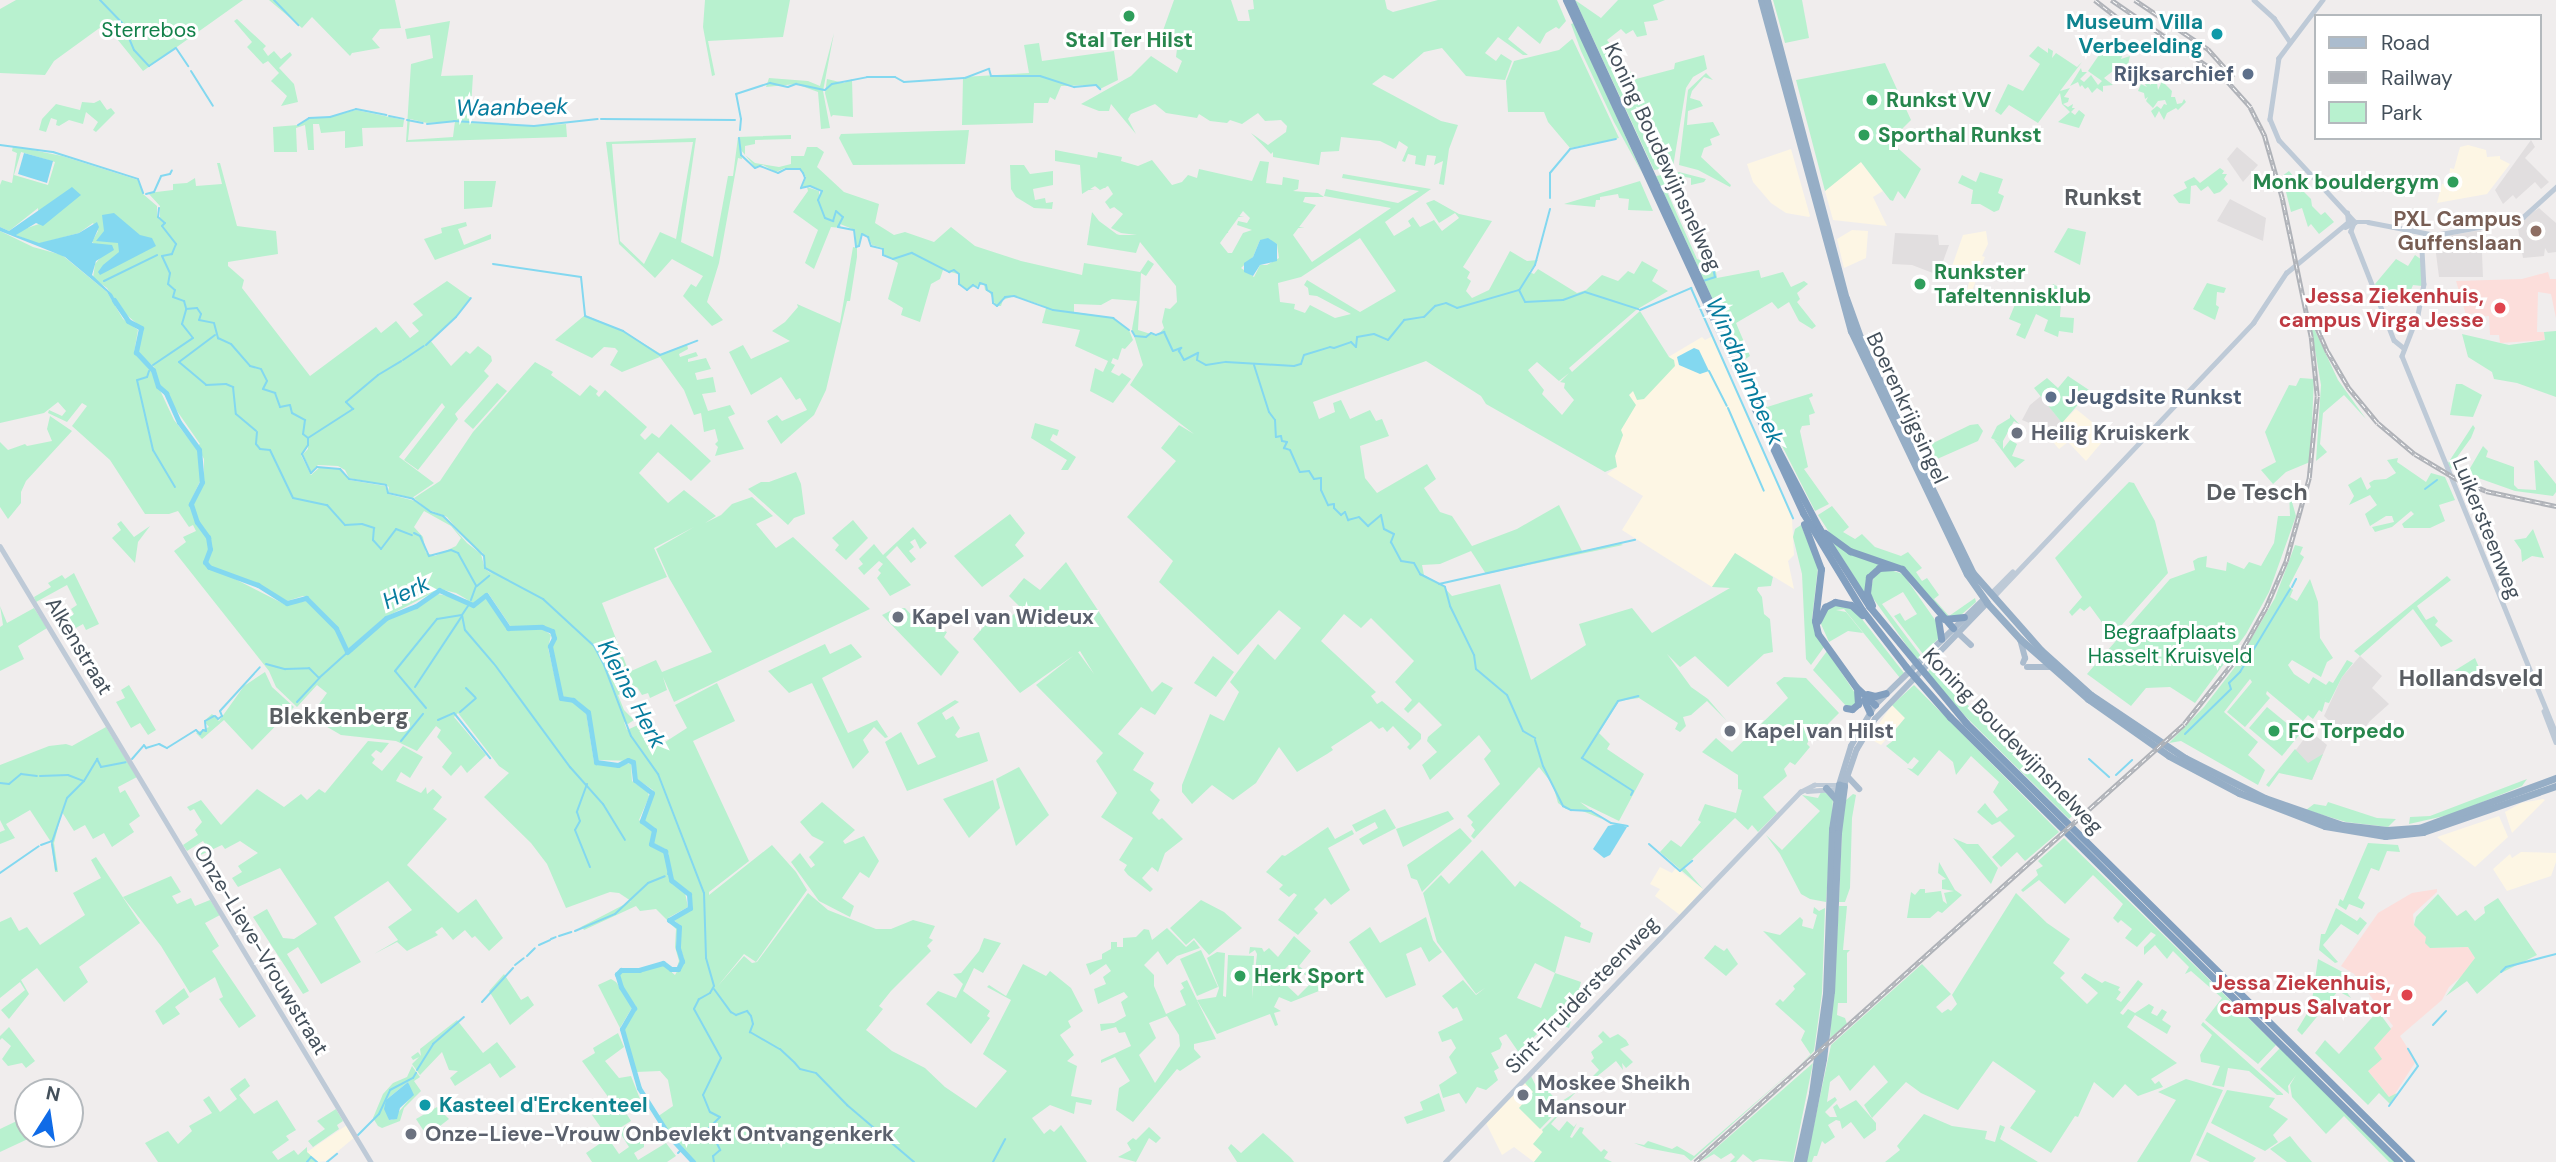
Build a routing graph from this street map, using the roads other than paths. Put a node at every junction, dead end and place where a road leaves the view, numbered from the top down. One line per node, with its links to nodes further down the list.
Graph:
1 (1566, 0): 15 (highway, Koning Boudewijnsnelweg)
2 (1572, 0): 16 (highway, Koning Boudewijnsnelweg)
3 (1761, 0): 10 (highway)
4 (1767, 0): 10 (highway)
5 (2253, 0): 7 (main road)
6 (2323, 0): 7 (main road)
7 (2290, 42): 9 (main road)
8 (2556, 187): 13 (main road)
9 (2352, 221): 11 (main road); 12 (main road); 13 (main road)
10 (1823, 224): 18 (highway, Boerenkrijgsingel)
11 (2340, 229): 12 (main road); 18 (main road)
12 (2351, 231): 14 (main road, Luikersteenweg)
13 (2426, 234): 14 (main road)
14 (2402, 350): 36 (main road, Luikersteenweg)
15 (1795, 497): 22 (highway, Koning Boudewijnsnelweg); 28 (highway)
16 (1810, 513): 21 (highway); 23 (highway, Koning Boudewijnsnelweg)
17 (0, 546): 45 (main road, Alkenstraat)
18 (1987, 595): 19 (highway, Boerenkrijgsingel); 19 (main road); 20 (main road)
19 (1997, 610): 20 (main road); 25 (highway); 29 (highway)
20 (1968, 618): 21 (highway); 24 (main road)
21 (1941, 619): 23 (highway); 24 (highway); 26 (highway)
22 (1872, 623): 28 (highway); 31 (highway, Koning Boudewijnsnelweg)
23 (1882, 624): 31 (highway, Koning Boudewijnsnelweg)
24 (1954, 632): 26 (main road); 27 (main road); 39 (main road)
25 (2020, 639): 29 (highway); 30 (main road)
26 (1939, 641): 35 (main road)
27 (1971, 645)
28 (1828, 647): 33 (highway); 34 (highway)
29 (2037, 651): 30 (main road); 32 (highway); 42 (highway)
30 (2025, 662): 32 (main road)
31 (1908, 664): 53 (highway, Koning Boudewijnsnelweg)
32 (2049, 667): 42 (highway)
33 (1856, 687): 37 (highway); 38 (highway); 40 (highway)
34 (1867, 694): 35 (highway); 37 (highway)
35 (1885, 694): 37 (main road)
36 (2539, 697): 41 (main road, Luikersteenweg); 43 (main road, Luikersteenweg)
37 (1876, 704): 39 (main road); 40 (main road)
38 (1846, 708)
39 (1883, 709): 46 (main road)
40 (1870, 713): 46 (main road)
41 (2556, 733)
42 (2150, 741): 44 (highway)
43 (2556, 742)
44 (2171, 754): 47 (highway); 49 (highway)
45 (130, 762): 56 (main road, Onze-Lieve-Vrouwstraat)
46 (1844, 775): 48 (main road); 50 (main road); 51 (main road)
47 (2556, 778)
48 (1827, 787): 50 (main road, Sint-Truidersteenweg); 52 (highway); 57 (main road, Sint-Truidersteenweg)
49 (2555, 787)
50 (1841, 788): 52 (highway); 54 (highway)
51 (1859, 789)
52 (1836, 799): 54 (highway)
53 (2075, 837): 60 (highway, Koning Boudewijnsnelweg); 61 (highway, Koning Boudewijnsnelweg)
54 (1833, 897): 55 (highway)
55 (1833, 910): 58 (highway); 59 (highway)
56 (371, 1162)
57 (1445, 1162)
58 (1797, 1162)
59 (1803, 1162)
60 (2399, 1162)
61 (2411, 1162)

